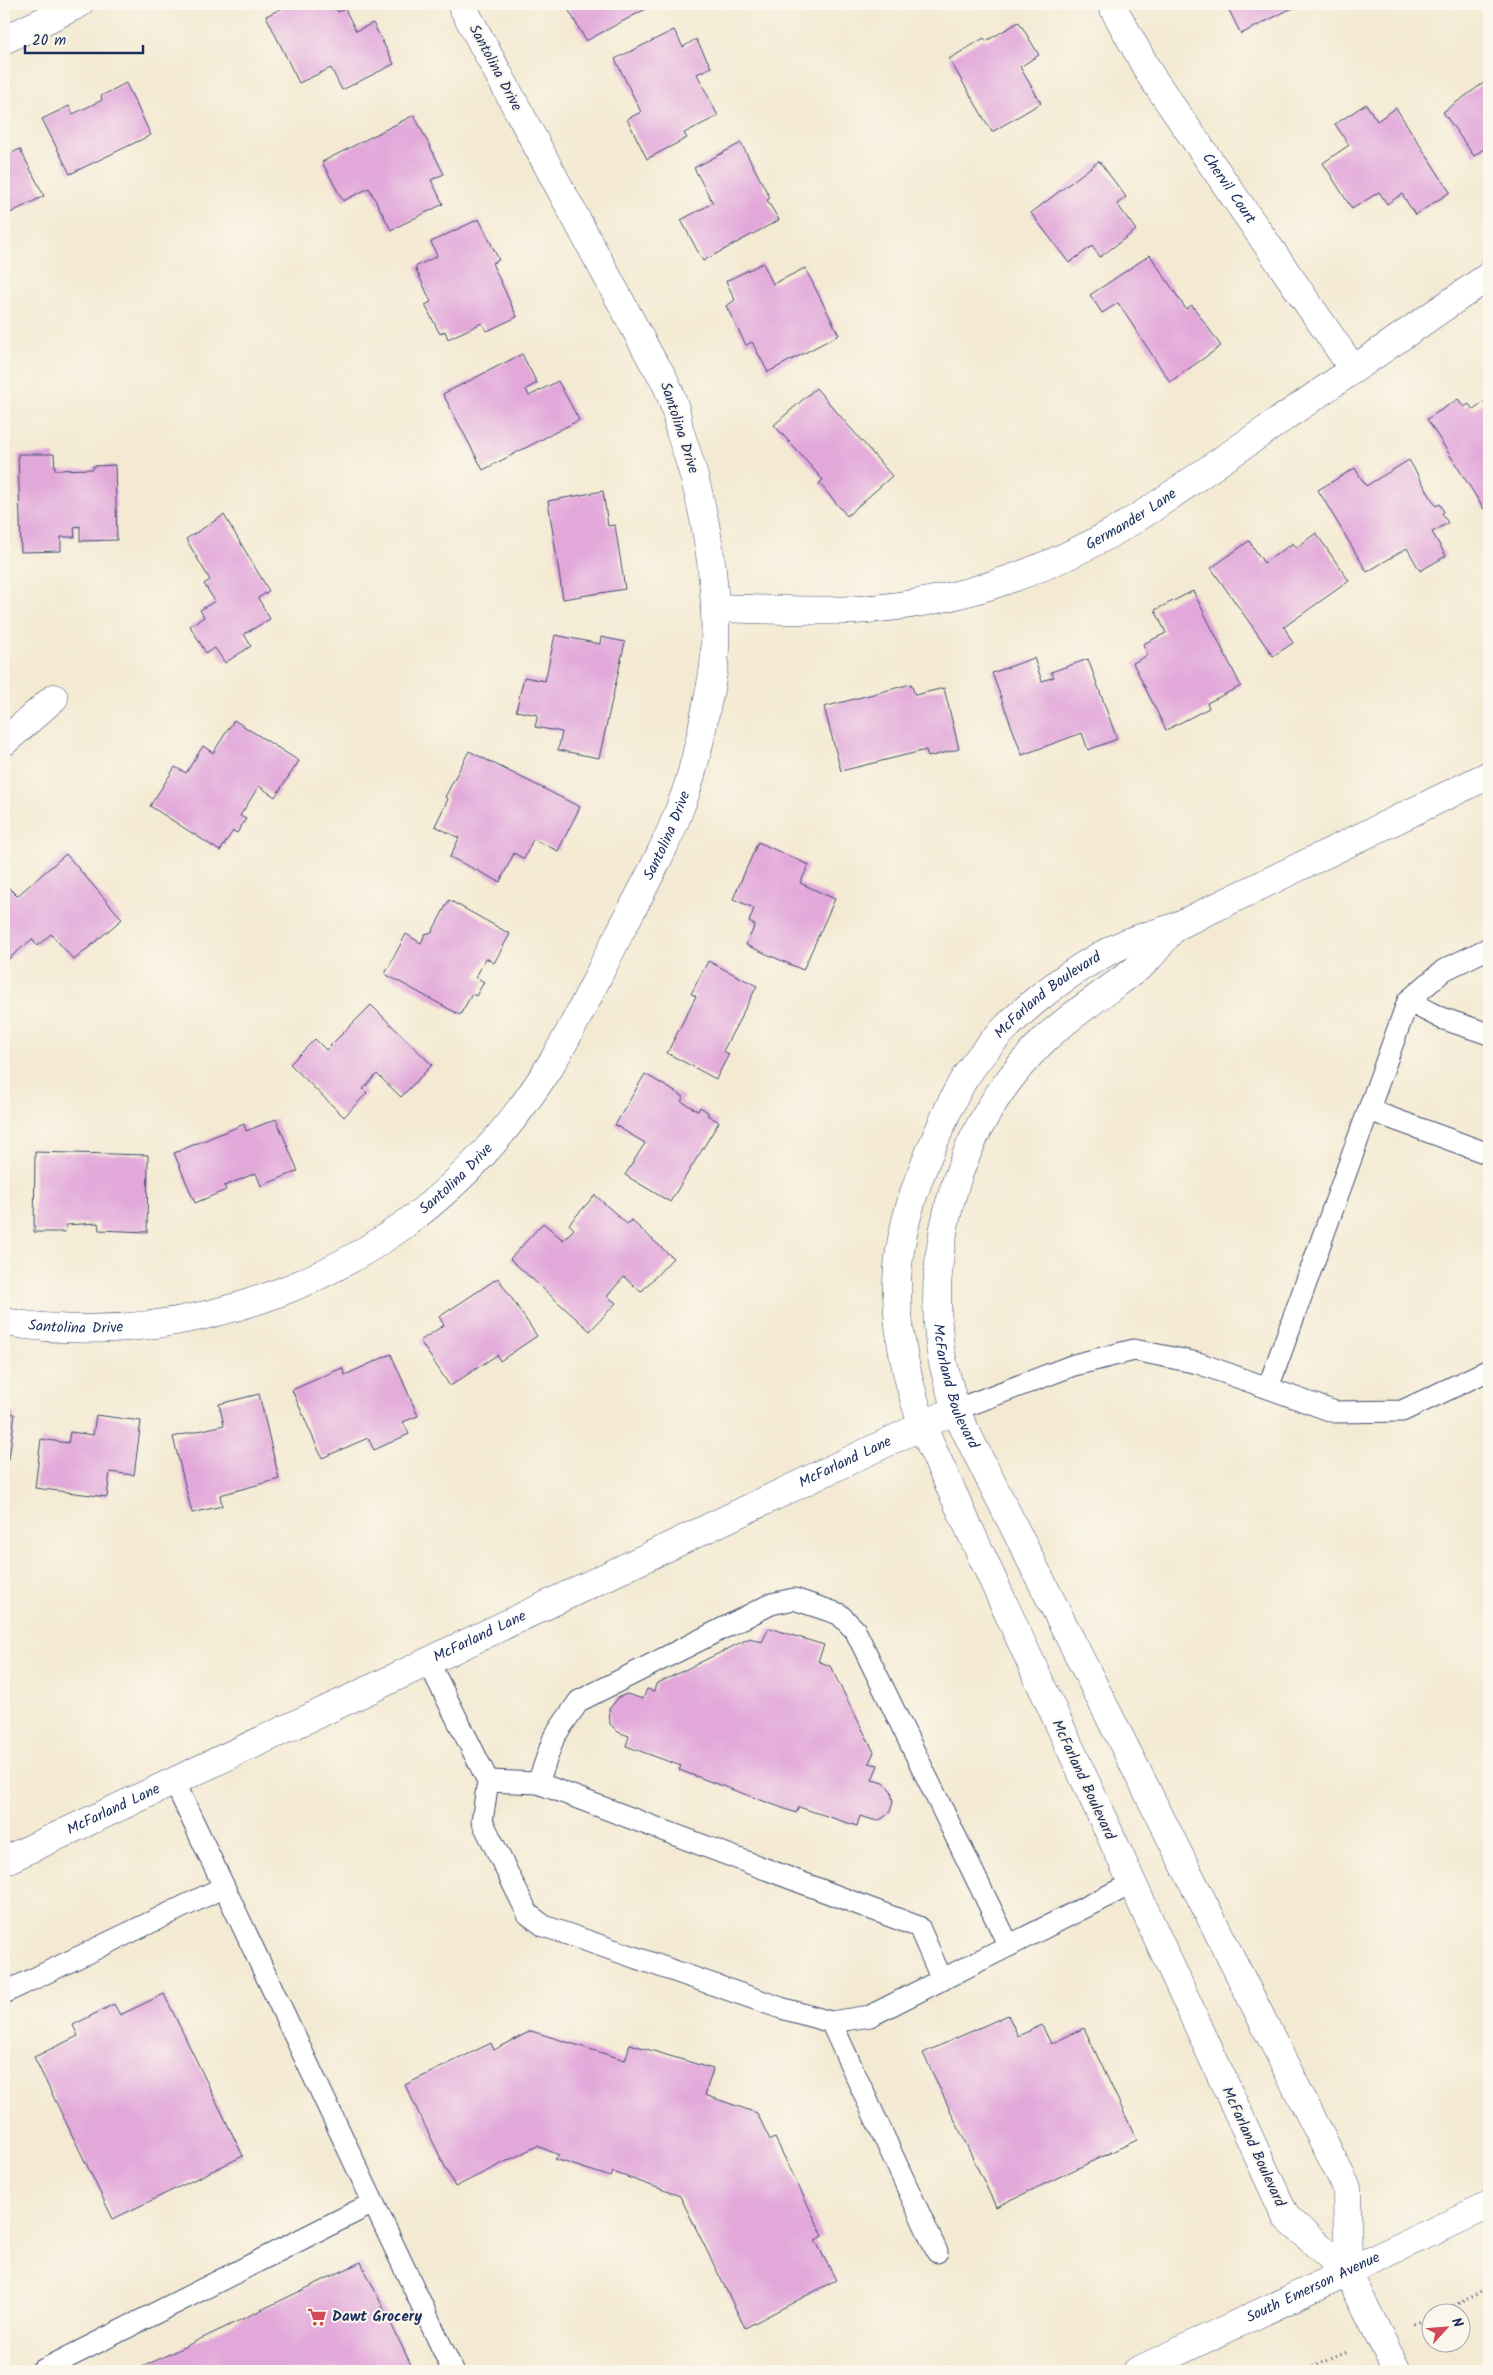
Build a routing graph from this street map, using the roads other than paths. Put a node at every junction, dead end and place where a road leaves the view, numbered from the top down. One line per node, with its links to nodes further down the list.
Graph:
1 (79, 4): 4 (street)
2 (461, 4): 7 (street, Santolina Drive)
3 (1111, 4): 6 (street, Chervil Court)
4 (4, 40)
5 (1489, 276): 6 (street, Germander Lane)
6 (1353, 369): 7 (street, Germander Lane)
7 (715, 608): 17 (street, Santolina Drive)
8 (54, 698): 9 (street)
9 (4, 742)
10 (1489, 775): 11 (street, McFarland Boulevard)
11 (1174, 927): 20 (street, McFarland Boulevard); 21 (street, McFarland Boulevard)
12 (1489, 948): 13 (lane)
13 (1408, 1001): 14 (lane); 15 (lane)
14 (1489, 1034)
15 (1369, 1110): 16 (lane); 19 (lane)
16 (1489, 1154)
17 (4, 1322)
18 (1489, 1370): 19 (lane)
19 (1268, 1388): 20 (lane)
20 (955, 1410): 21 (street, McFarland Lane); 36 (street, McFarland Boulevard)
21 (922, 1425): 22 (street, McFarland Lane); 27 (street, McFarland Boulevard)
22 (428, 1661): 23 (street, McFarland Lane); 24 (lane)
23 (174, 1781): 26 (street, McFarland Lane); 28 (lane)
24 (488, 1781): 25 (lane); 32 (lane)
25 (538, 1783): 29 (lane); 30 (lane)
26 (4, 1861)
27 (1131, 1884): 29 (lane); 36 (street, McFarland Boulevard)
28 (224, 1887): 31 (lane); 33 (lane)
29 (1009, 1946): 30 (lane)
30 (942, 1980): 32 (lane)
31 (4, 1993)
32 (831, 2022): 35 (lane)
33 (374, 2204): 37 (lane); 38 (lane)
34 (1489, 2205): 36 (street, South Emerson Avenue)
35 (937, 2252)
36 (1348, 2273): 39 (street, South Emerson Avenue); 40 (street)
37 (41, 2371)
38 (453, 2371)
39 (1137, 2371)
40 (1397, 2371)

